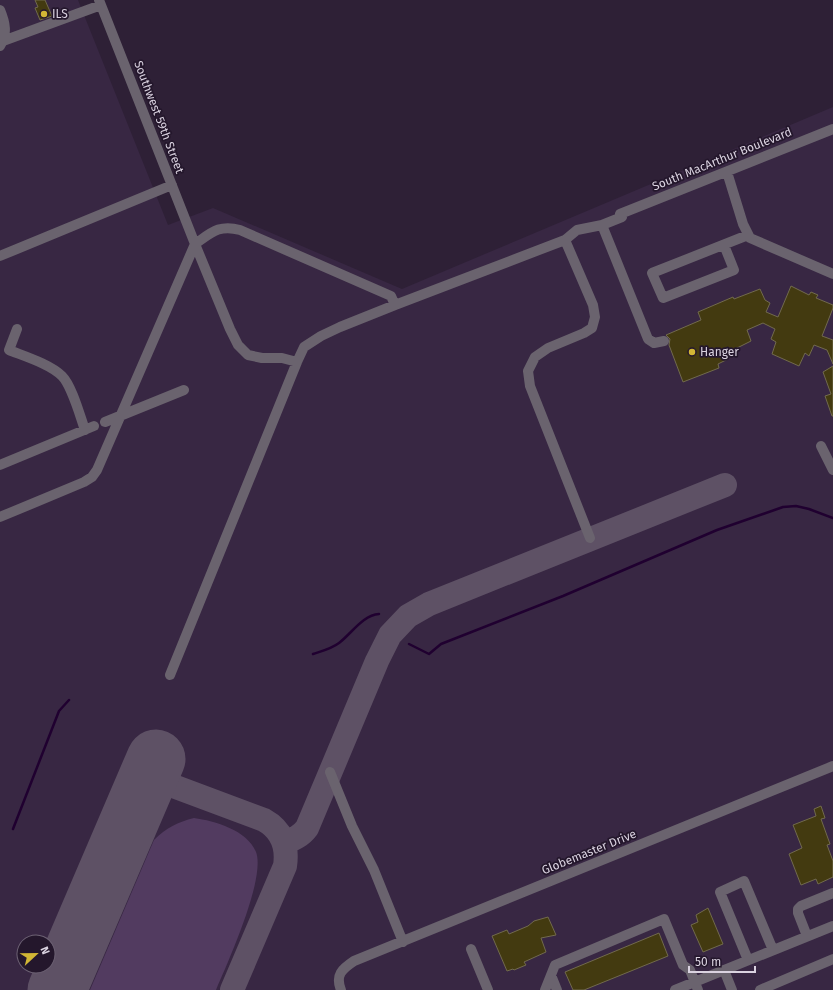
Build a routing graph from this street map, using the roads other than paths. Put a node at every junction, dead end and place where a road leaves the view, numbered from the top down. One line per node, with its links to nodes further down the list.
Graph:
1 (100, 2): 3 (street); 6 (street, Southwest 59th Street)
2 (0, 10): 3 (street)
3 (2, 43)
4 (833, 129): 5 (street, South MacArthur Boulevard)
5 (727, 172): 7 (street, South MacArthur Boulevard); 8 (street)
6 (172, 185): 10 (street, Southwest 59th Street); 12 (street)
7 (602, 225): 9 (street, South MacArthur Boulevard); 16 (street)
8 (748, 234): 11 (street); 13 (street)
9 (565, 240): 14 (street, South MacArthur Boulevard); 25 (street)
10 (195, 244): 14 (street); 17 (street, Southwest 59th Street); 19 (street)
11 (724, 245): 11 (street)
12 (0, 256)
13 (833, 274)
14 (395, 305): 17 (street, South MacArthur Boulevard)
15 (17, 329): 22 (street)
16 (664, 341)
17 (297, 362): 26 (street, South MacArthur Boulevard)
18 (184, 390): 19 (street)
19 (119, 416): 20 (street); 24 (street)
20 (105, 422)
21 (821, 446): 23 (street)
22 (0, 465)
23 (833, 470)
24 (0, 517)
25 (590, 538)
26 (170, 676)
27 (832, 768): 32 (street, Globemaster Drive)
28 (330, 772): 32 (street)
29 (833, 893): 31 (street)
30 (833, 926): 31 (street)
31 (807, 936): 34 (street)
32 (403, 942): 40 (street, Globemaster Drive)
33 (471, 949): 41 (street)
34 (773, 950): 36 (street); 36 (street)
35 (833, 959): 46 (street)
36 (748, 960): 37 (street)
37 (724, 970): 39 (street); 45 (street)
38 (551, 975): 39 (street); 42 (street); 43 (street)
39 (697, 986): 44 (street)
40 (341, 990)
41 (488, 990)
42 (545, 990)
43 (557, 990)
44 (675, 990)
45 (732, 990)
46 (760, 990)

